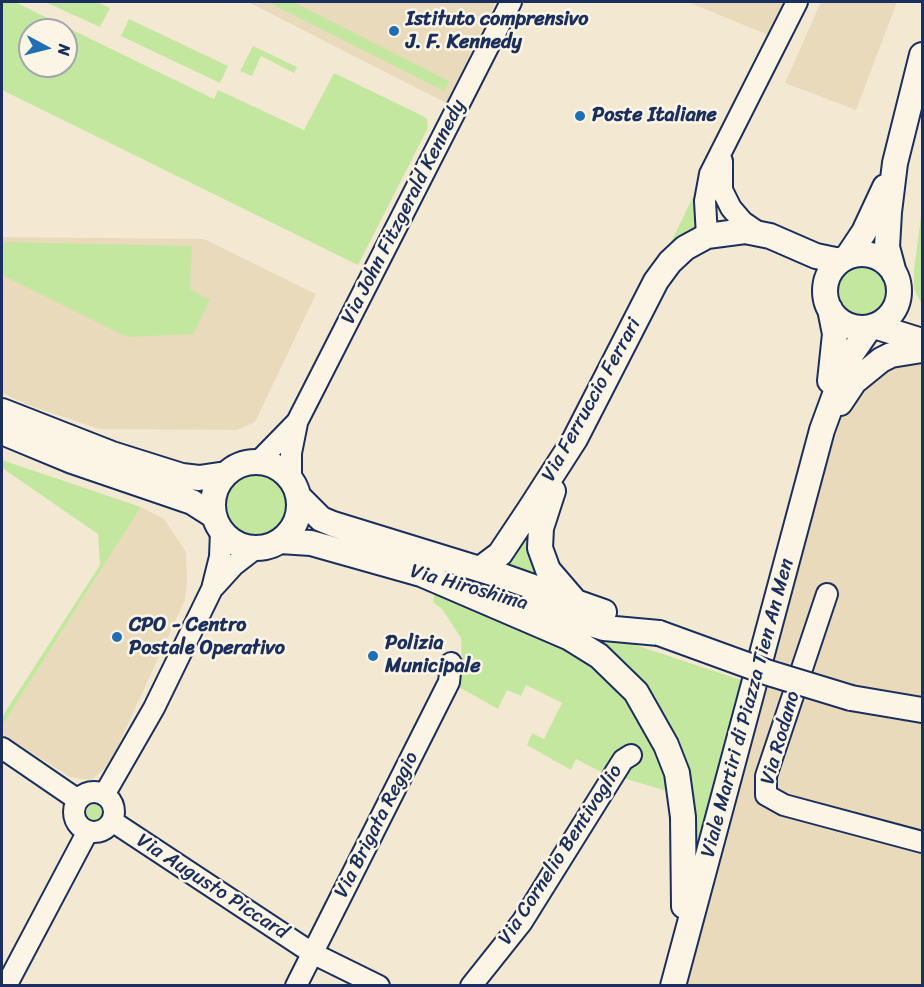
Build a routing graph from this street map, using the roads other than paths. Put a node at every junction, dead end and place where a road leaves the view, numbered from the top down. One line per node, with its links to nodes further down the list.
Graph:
1 (511, 2): 18 (street, Via John Fitzgerald Kennedy)
2 (797, 2): 4 (street)
3 (922, 55): 5 (main road)
4 (724, 149): 6 (street); 7 (street)
5 (896, 163): 9 (main road); 10 (main road)
6 (759, 233): 7 (main road, Via Ferruccio Ferrari); 8 (main road)
7 (707, 236): 21 (main road, Via Ferruccio Ferrari)
8 (796, 249): 9 (main road); 12 (main road)
9 (844, 258): 10 (main road); 12 (main road)
10 (894, 273): 11 (main road)
11 (898, 297): 13 (main road, Viale Martiri di Piazza Tien An Men); 14 (main road)
12 (828, 298): 13 (main road); 19 (main road, Viale Martiri di Piazza Tien An Men)
13 (872, 326): 15 (main road); 19 (main road, Viale Martiri di Piazza Tien An Men)
14 (922, 330)
15 (922, 341)
16 (922, 350): 19 (main road)
17 (2, 411): 23 (main road)
18 (297, 422): 22 (street, Via John Fitzgerald Kennedy); 24 (street, Via John Fitzgerald Kennedy)
19 (822, 430): 42 (main road, Viale Martiri di Piazza Tien An Men)
20 (2, 432): 25 (main road)
21 (575, 439): 28 (main road, Via Ferruccio Ferrari); 32 (main road, Via Hiroshima)
22 (258, 462): 23 (main road); 24 (main road, Via Hiroshima)
23 (226, 474): 25 (main road)
24 (294, 488): 26 (main road); 28 (main road, Via Hiroshima)
25 (218, 523): 27 (main road); 30 (street)
26 (280, 541): 27 (main road, Via Hiroshima); 29 (main road, Via Hiroshima)
27 (256, 548): 30 (street)
28 (480, 569): 32 (main road, Via Hiroshima)
29 (414, 572): 33 (main road, Via Hiroshima); 42 (main road)
30 (212, 589): 39 (street)
31 (827, 594): 41 (street, Via Rodano)
32 (576, 602): 33 (main road, Via Hiroshima)
33 (659, 633): 35 (main road, Via Hiroshima, bridge)
34 (451, 663): 43 (street, Via Brigata Reggio)
35 (922, 710)
36 (2, 748): 38 (street)
37 (631, 755): 47 (street, Via Cornelio Bentivoglio)
38 (78, 800): 39 (street); 40 (street)
39 (109, 807): 40 (street); 43 (street, Via Augusto Piccard)
40 (88, 831): 44 (street)
41 (922, 842)
42 (684, 943): 48 (main road, Viale Martiri di Piazza Tien An Men)
43 (312, 953): 45 (street, Via Brigata Reggio); 46 (street)
44 (6, 986)
45 (296, 986)
46 (379, 986)
47 (471, 986)
48 (673, 986)

